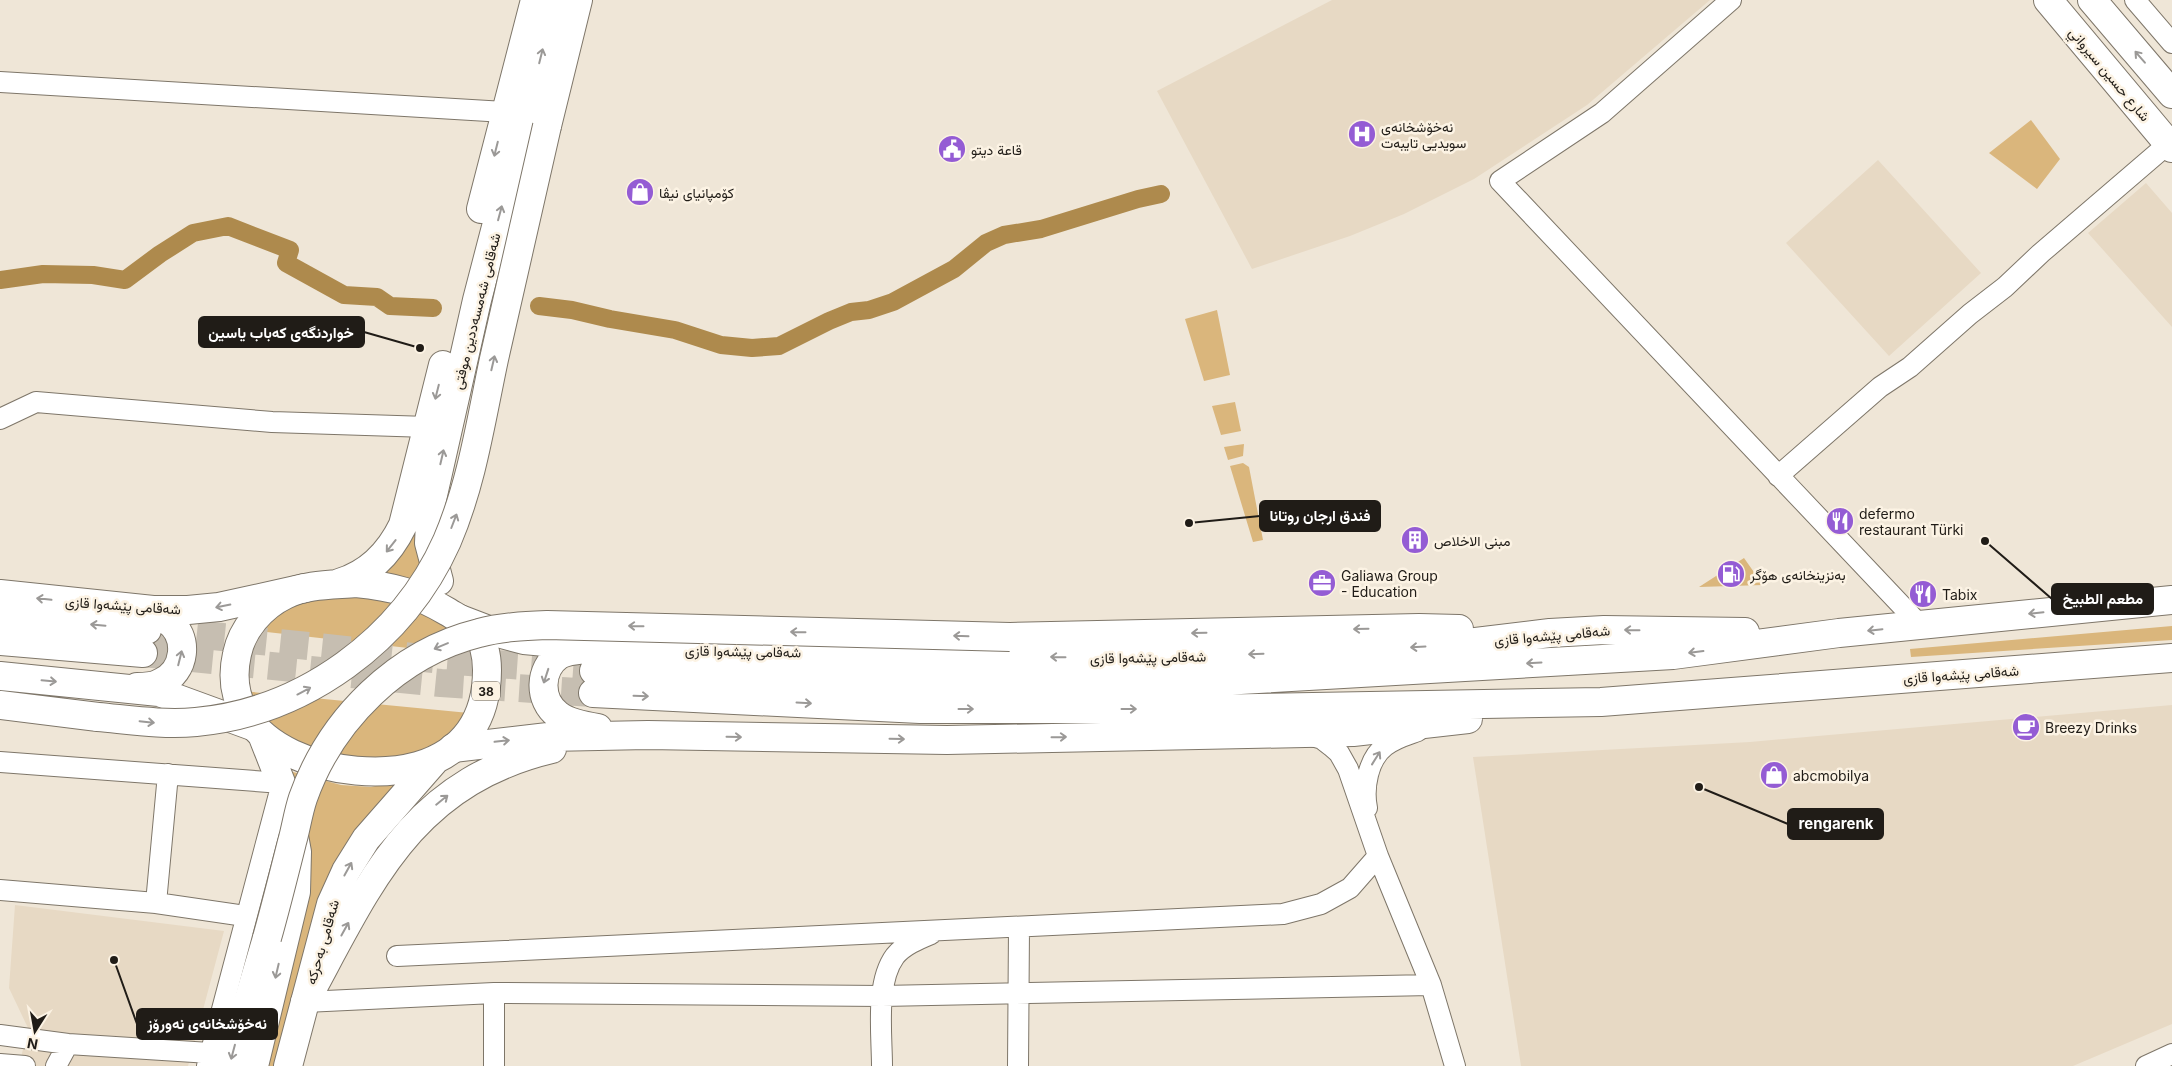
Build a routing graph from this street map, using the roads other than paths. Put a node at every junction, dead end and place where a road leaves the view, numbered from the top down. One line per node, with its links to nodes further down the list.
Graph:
1 (535, 0): 11 (main road, شەقامی شەمسەددین موفتی)
2 (555, 0): 21 (main road, شەقامی شەمسەددین موفتی, one-way to 2)
3 (578, 0): 31 (main road, one-way to 3, bridge)
4 (1731, 0): 15 (street)
5 (2048, 0): 12 (main road, شارع حسين سيرواني)
6 (2092, 0): 10 (main road, one-way to 6)
7 (2135, 0): 8 (street)
8 (2172, 43)
9 (0, 82): 11 (street)
10 (2172, 94)
11 (505, 112): 14 (main road, شەقامی شەمسەددین موفتی, one-way to 14)
12 (2170, 146): 15 (street)
13 (0, 419): 14 (street)
14 (428, 427): 16 (main road, شەقامی شەمسەددین موفتی, one-way to 16)
15 (1778, 476): 22 (street)
16 (317, 587): 19 (main road, شەقامی پێشەوا قازی, one-way to 19); 21 (main road, شەقامی پێشەوا قازی / 38); 33 (main road, شەقامی پێشەوا قازی / 38)
17 (0, 594): 19 (main road, شەقامی پێشەوا قازی, one-way to 17)
18 (2172, 600): 22 (main road, شەقامی پێشەوا قازی, one-way to 22)
19 (123, 607): 29 (main road, one-way to 19)
20 (0, 616): 25 (main road, شەقامی پێشەوا قازی, one-way to 20)
21 (460, 619): 27 (main road, شەقامی پێشەوا قازی); 37 (main road, شەقامی پێشەوا قازی / 38)
22 (1920, 625): 24 (main road, شەقامی پێشەوا قازی, one-way to 24)
23 (1550, 633): 24 (main road, شەقامی پێشەوا قازی, one-way to 23); 27 (main road, شەقامی پێشەوا قازی, one-way to 27); 56 (main road, one-way to 56, bridge)
24 (1838, 634): 27 (main road, شەقامی پێشەوا قازی, one-way to 27)
25 (0, 641)
26 (2172, 658): 30 (main road, شەقامی پێشەوا قازی)
27 (595, 670): 30 (main road, شەقامی پێشەوا قازی, one-way to 30); 35 (main road, one-way to 35)
28 (0, 676): 29 (main road, شەقامی پێشەوا قازی, one-way to 29)
29 (128, 688): 33 (main road, شەقامی پێشەوا قازی)
30 (1601, 702): 32 (main road, شەقامی پێشەوا قازی)
31 (0, 705)
32 (1440, 723): 34 (main road, شەقامی پێشەوا قازی); 41 (street, one-way to 32)
33 (258, 732): 37 (main road, شەقامی پێشەوا قازی / 38); 40 (main road, 38)
34 (1297, 733): 36 (main road, شەقامی پێشەوا قازی, one-way to 34); 41 (street)
35 (648, 736): 36 (main road, شەقامی پێشەوا قازی); 37 (main road, شەقامی پێشەوا قازی, one-way to 35)
36 (692, 736): 52 (main road, one-way to 36)
37 (445, 753): 52 (main road, شەقامی بەحرکە / 38, one-way to 37)
38 (0, 762): 39 (street)
39 (168, 774): 40 (street); 43 (street)
40 (282, 783): 44 (street); 60 (main road, 38, one-way to 60)
41 (1378, 856): 45 (street); 48 (street)
42 (0, 890): 43 (street)
43 (156, 903): 44 (street)
44 (245, 916): 56 (street)
45 (1019, 926): 46 (street); 50 (street)
46 (939, 930): 47 (street); 51 (street)
47 (397, 956)
48 (1431, 985): 50 (street); 65 (street)
49 (494, 993): 51 (street); 52 (street); 62 (street)
50 (1017, 994): 51 (street); 64 (street)
51 (882, 996): 63 (street)
52 (305, 1002): 61 (main road, شەقامی بەحرکە / 38)
53 (0, 1035): 54 (street)
54 (68, 1044): 56 (street); 59 (street)
55 (2172, 1054): 66 (street)
56 (215, 1062)
57 (0, 1064): 58 (street)
58 (24, 1066)
59 (56, 1066)
60 (254, 1066)
61 (288, 1066)
62 (494, 1066)
63 (882, 1066)
64 (1018, 1066)
65 (1455, 1066)
66 (2146, 1066)

